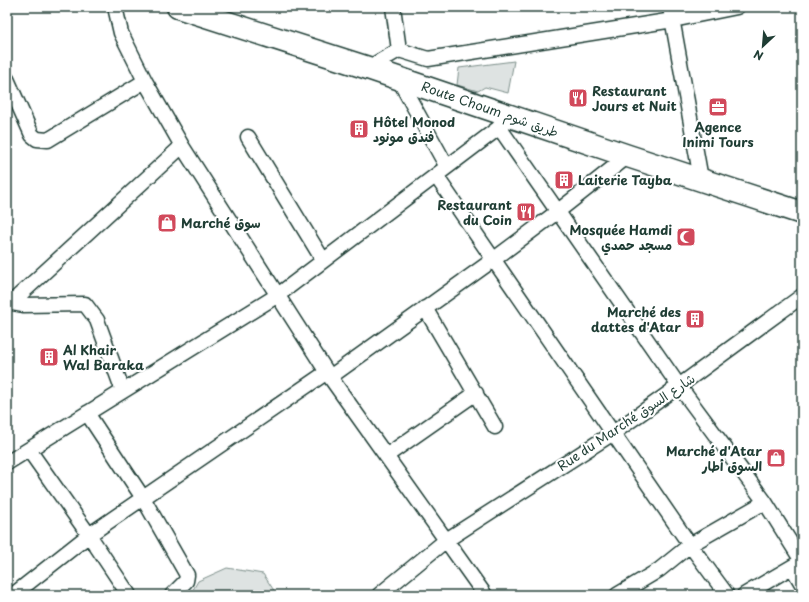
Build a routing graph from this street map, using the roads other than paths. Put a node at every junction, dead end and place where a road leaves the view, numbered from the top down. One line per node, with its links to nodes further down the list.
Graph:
1 (115, 7): 10 (street)
2 (178, 7): 7 (highway, Route Choum طريق شوم)
3 (393, 7): 6 (street)
4 (737, 7): 5 (street)
5 (672, 14): 6 (street); 17 (street)
6 (399, 50): 7 (street)
7 (368, 68): 8 (highway, Route Choum طريق شوم)
8 (398, 78): 11 (highway, Route Choum طريق شوم); 15 (street)
9 (7, 79): 10 (street)
10 (145, 81): 13 (street)
11 (506, 122): 14 (highway, Route Choum طريق شوم); 15 (street); 18 (street)
12 (248, 137): 20 (street)
13 (182, 146): 22 (street); 24 (street)
14 (628, 156): 17 (highway, Route Choum طريق شوم); 18 (street)
15 (447, 167): 16 (street)
16 (436, 176): 20 (street); 21 (street)
17 (701, 179): 19 (highway, Route Choum طريق شوم)
18 (557, 212): 21 (street); 27 (street)
19 (802, 213)
20 (323, 260): 22 (street)
21 (494, 260): 25 (street); 32 (street)
22 (278, 295): 26 (street); 28 (street)
23 (802, 296): 27 (street, Rue du Marché شارع السوق)
24 (9, 302): 28 (street)
25 (426, 308): 26 (street); 29 (street)
26 (329, 374): 34 (street); 36 (street)
27 (680, 386): 32 (street, Rue du Marché شارع السوق); 37 (street)
28 (123, 391): 30 (street)
29 (476, 393): 31 (street); 34 (street)
30 (87, 413): 33 (street); 36 (street)
31 (495, 427)
32 (613, 433): 39 (street, Rue du Marché شارع السوق); 40 (street)
33 (29, 450): 35 (street); 38 (street)
34 (386, 456): 39 (street)
35 (7, 463)
36 (143, 498): 38 (street); 45 (street)
37 (764, 502): 40 (street); 41 (street)
38 (89, 535): 43 (street); 44 (street)
39 (445, 541): 46 (street, Rue du Marché شارع السوق); 47 (street)
40 (690, 545): 48 (street); 49 (street)
41 (799, 563): 42 (street); 50 (street)
42 (802, 584)
43 (13, 595)
44 (129, 595)
45 (172, 595)
46 (379, 595)
47 (485, 595)
48 (617, 595)
49 (727, 595)
50 (744, 595)

